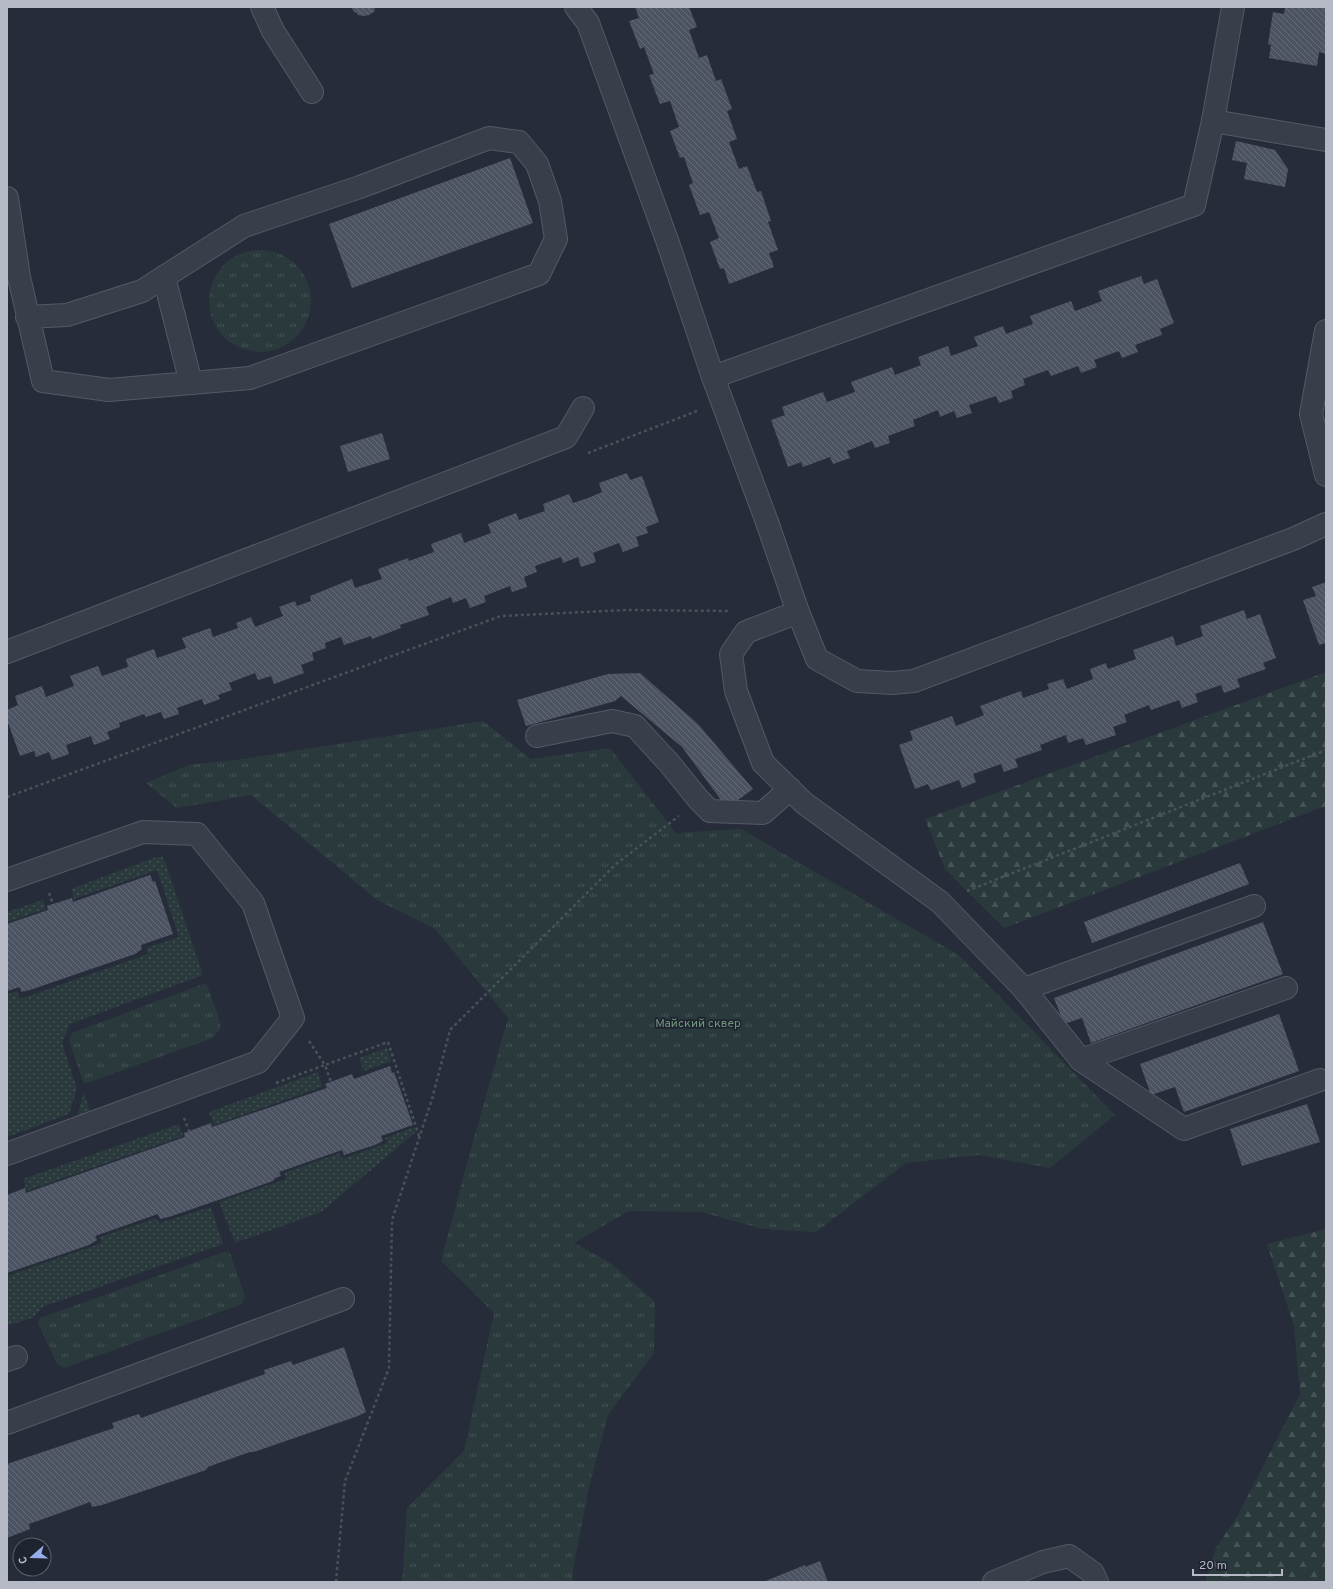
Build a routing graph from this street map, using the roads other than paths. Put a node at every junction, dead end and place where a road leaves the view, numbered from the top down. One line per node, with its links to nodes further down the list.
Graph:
1 (262, 7): 4 (lane)
2 (576, 7): 11 (lane)
3 (1234, 7): 5 (lane)
4 (312, 92)
5 (1213, 121): 6 (lane); 11 (lane)
6 (1326, 140)
7 (7, 198): 9 (lane)
8 (164, 277): 9 (lane); 12 (lane); 12 (lane)
9 (27, 317): 12 (lane)
10 (1326, 331): 14 (lane)
11 (713, 378): 16 (lane)
12 (191, 383)
13 (583, 408): 17 (lane)
14 (1326, 475)
15 (1326, 524): 16 (lane)
16 (798, 612): 19 (lane)
17 (7, 652)
18 (537, 736): 19 (lane)
19 (790, 789): 23 (lane)
20 (7, 880): 26 (lane)
21 (1254, 906): 23 (lane)
22 (1286, 988): 24 (lane)
23 (1024, 989): 24 (lane)
24 (1081, 1060): 25 (lane)
25 (1320, 1080)
26 (7, 1154)
27 (343, 1299): 28 (lane)
28 (7, 1423)
29 (994, 1582): 30 (lane)
30 (1097, 1582)

